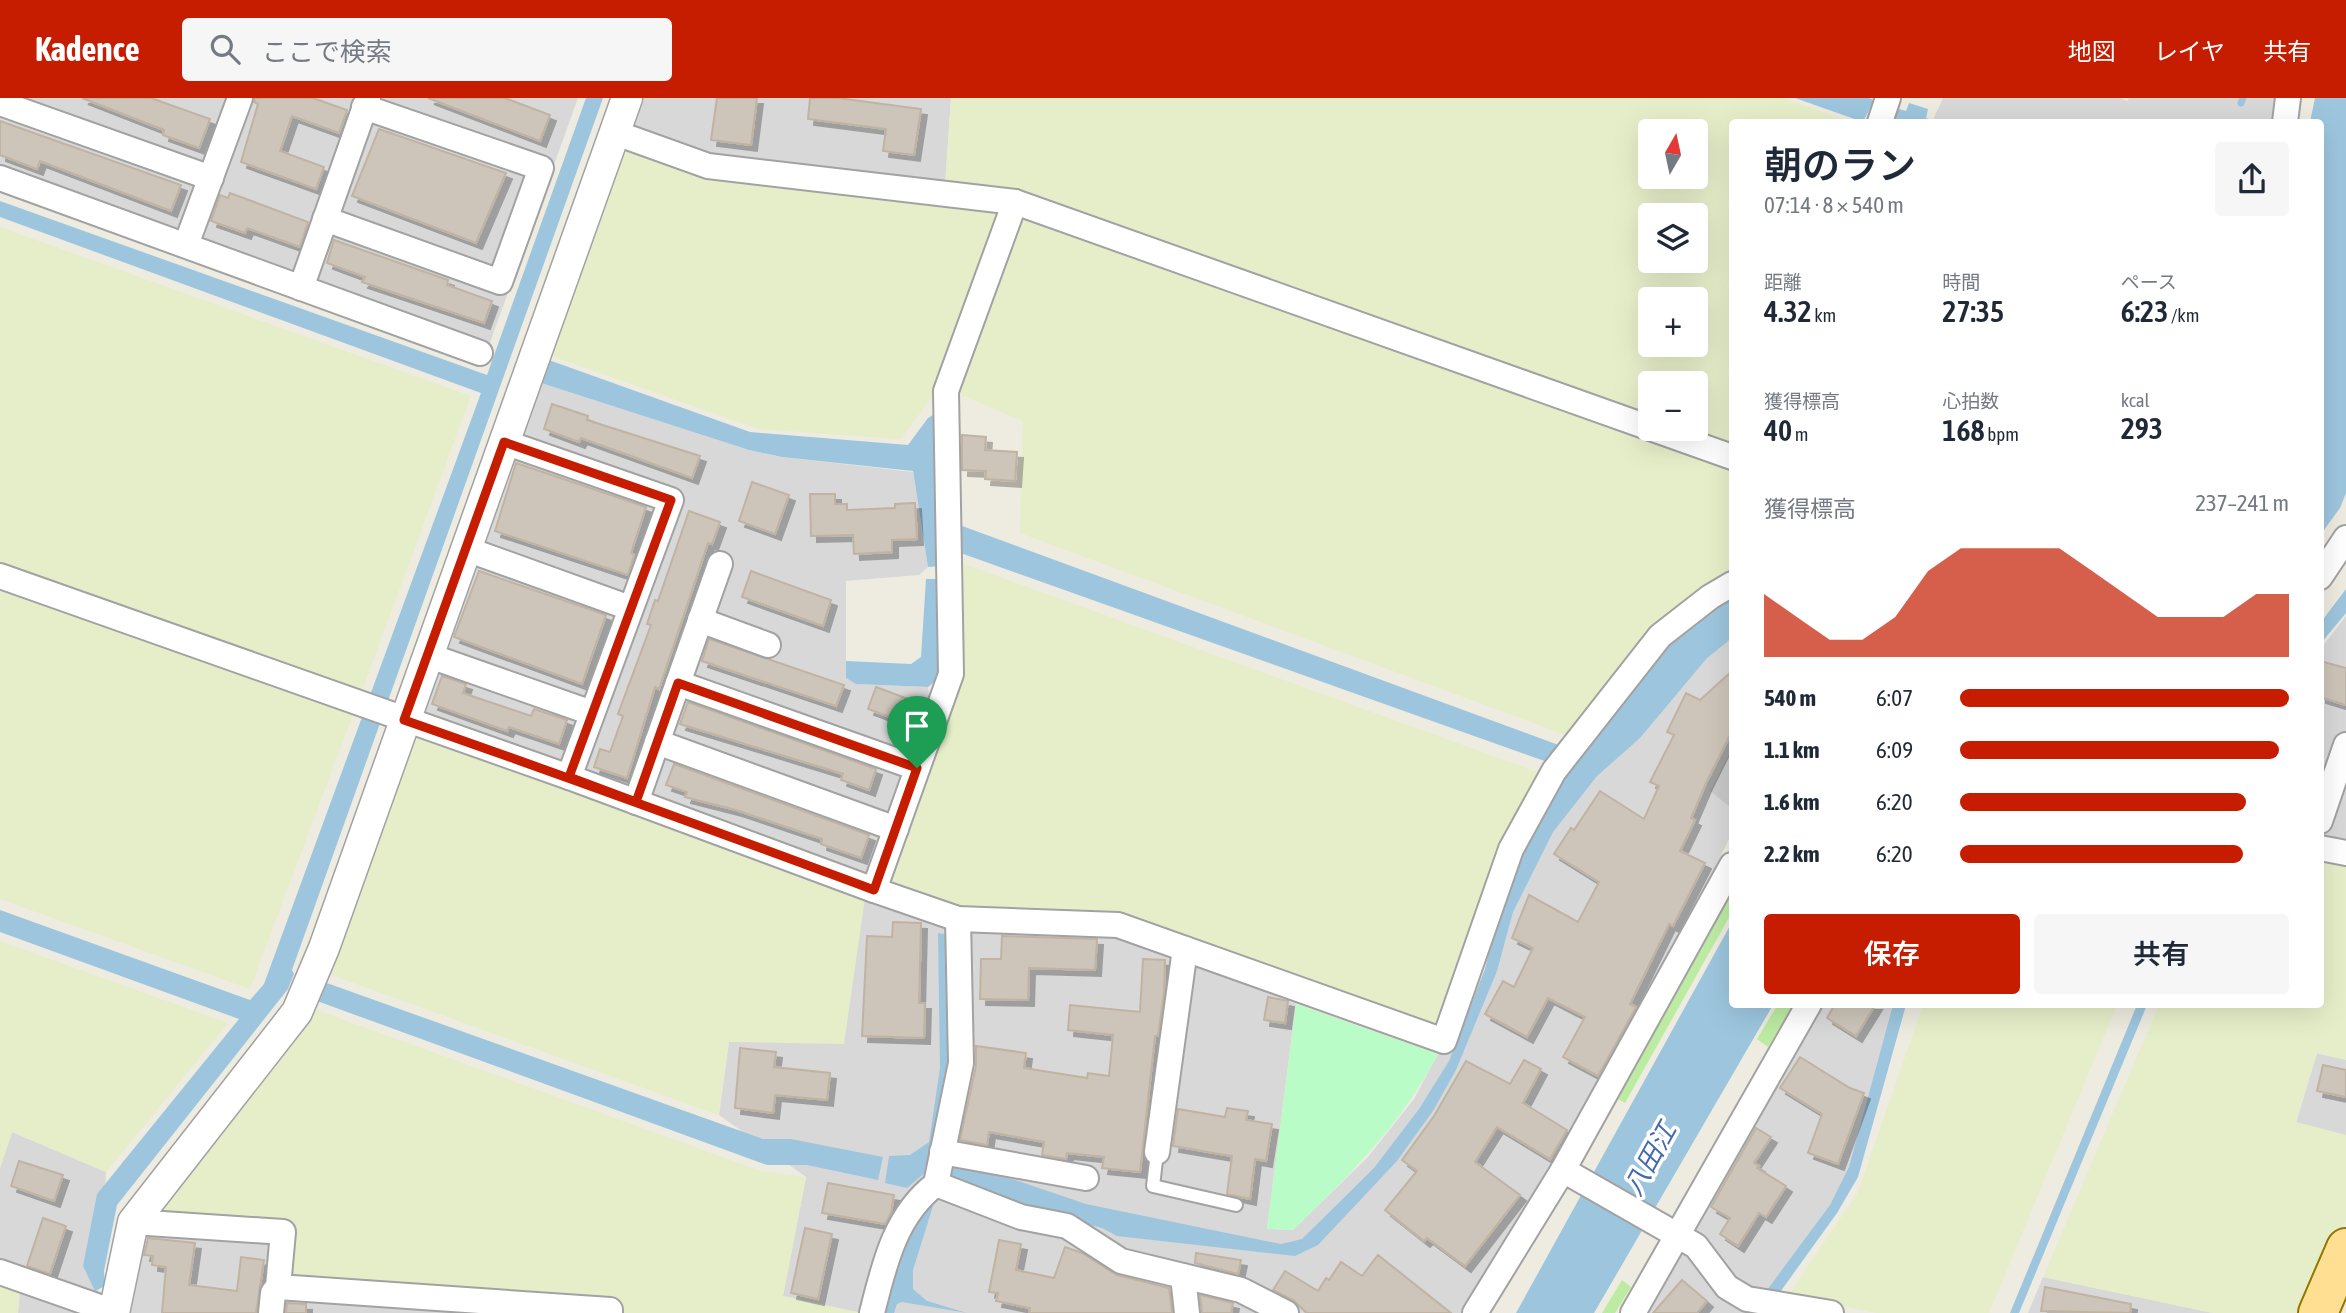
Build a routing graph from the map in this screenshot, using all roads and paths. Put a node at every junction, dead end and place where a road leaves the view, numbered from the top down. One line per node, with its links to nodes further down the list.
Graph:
1 (240, 98): 11 (street)
2 (627, 98): 9 (street)
3 (1888, 98): 7 (street)
4 (2288, 98): 8 (street)
5 (0, 103): 11 (street)
6 (366, 103): 13 (street); 13 (street)
7 (1881, 119)
8 (2285, 119)
9 (616, 133): 12 (street); 19 (street)
10 (0, 178): 14 (street)
11 (211, 178): 14 (street)
12 (1015, 202): 17 (street); 36 (street)
13 (325, 219): 15 (street)
14 (186, 245): 15 (street)
15 (301, 288): 16 (street)
16 (480, 353)
17 (1638, 423)
18 (1688, 441): 20 (street)
19 (504, 442): 22 (street); 27 (street)
20 (1729, 456)
21 (2346, 538): 24 (street)
22 (466, 549): 27 (street); 30 (street)
23 (720, 564): 28 (street)
24 (2324, 571)
25 (0, 576): 33 (street)
26 (1729, 586): 46 (street)
27 (630, 608): 32 (street)
28 (700, 620): 29 (street); 31 (street)
29 (768, 645)
30 (427, 655): 32 (street); 33 (street)
31 (678, 683): 34 (street); 36 (street)
32 (592, 713): 37 (street)
33 (384, 714): 37 (street); 54 (street)
34 (657, 743): 38 (street); 40 (street)
35 (2346, 746): 39 (street)
36 (917, 768): 40 (street)
37 (569, 777): 38 (street)
38 (636, 802): 44 (street)
39 (2324, 809)
40 (895, 829): 44 (street)
41 (2324, 849): 42 (street)
42 (2346, 853)
43 (1729, 870): 50 (street)
44 (874, 890): 45 (street)
45 (957, 919): 46 (street); 48 (street)
46 (1185, 949): 49 (street)
47 (1807, 1008): 55 (street)
48 (942, 1152): 51 (street); 52 (street)
49 (1157, 1152): 53 (lane)
50 (1563, 1170): 55 (street); 60 (street)
51 (1086, 1178)
52 (936, 1184): 58 (street); 64 (street)
53 (1236, 1205)
54 (133, 1222): 59 (street); 61 (street)
55 (1679, 1235): 67 (street); 68 (street)
56 (2346, 1248): 69 (main road)
57 (0, 1272): 61 (street)
58 (1183, 1276): 65 (street); 66 (street)
59 (278, 1287): 62 (street); 63 (street)
60 (1473, 1309)
61 (114, 1313)
62 (271, 1313)
63 (610, 1313)
64 (872, 1313)
65 (1187, 1313)
66 (1286, 1313)
67 (1633, 1313)
68 (1831, 1313)
69 (2318, 1313)

